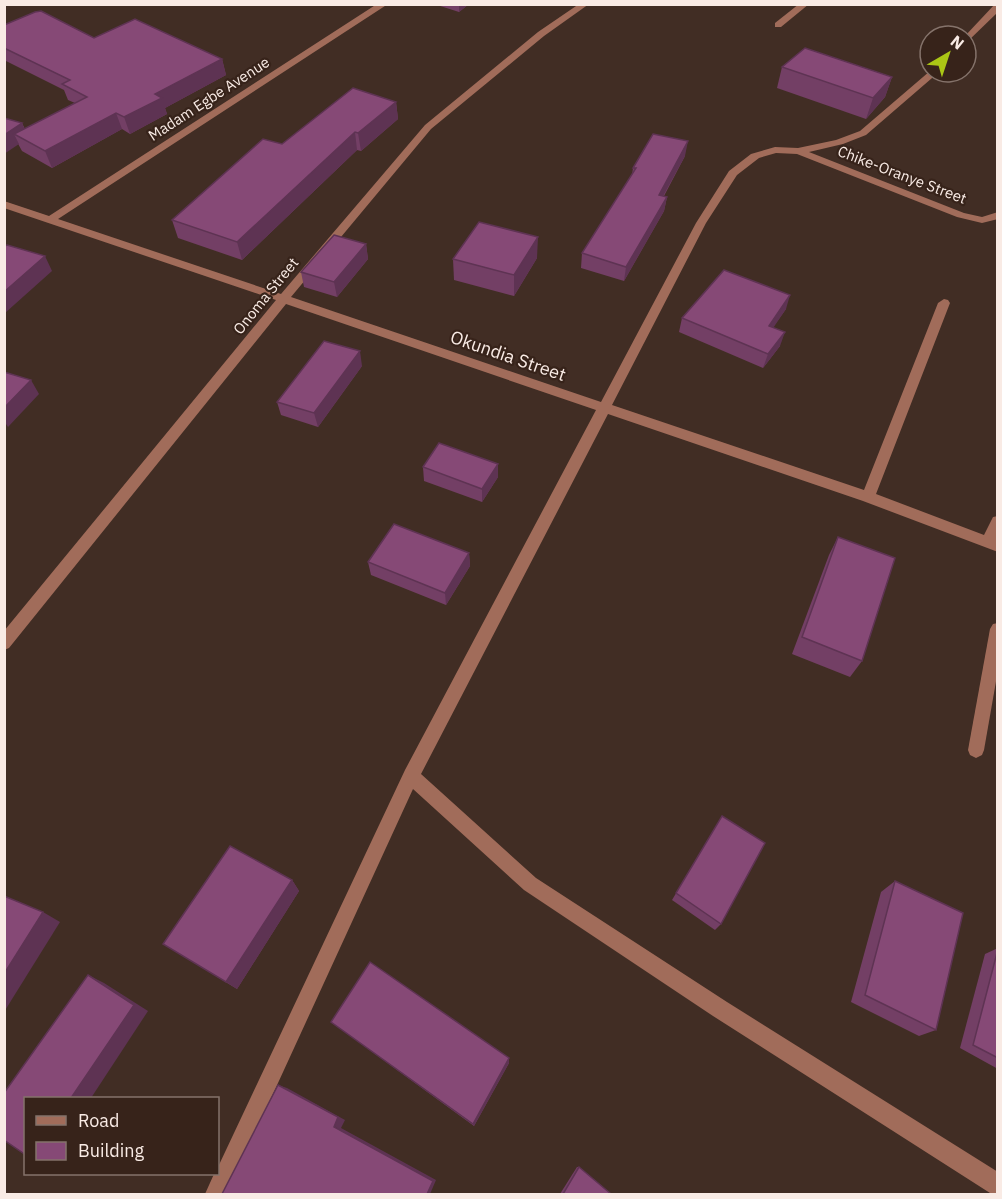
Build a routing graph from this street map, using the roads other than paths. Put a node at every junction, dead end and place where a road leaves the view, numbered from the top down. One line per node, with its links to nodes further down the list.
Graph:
1 (384, 4): 11 (street, Madam Egbe Avenue)
2 (585, 4): 12 (street, Onoma Street)
3 (805, 4): 5 (street)
4 (998, 6): 6 (street)
5 (778, 25)
6 (978, 27)
7 (920, 84): 8 (street)
8 (798, 151): 10 (street, Chike-Oranye Street); 14 (street)
9 (6, 207): 11 (street, Okundia Street)
10 (998, 215)
11 (49, 219): 12 (street, Okundia Street)
12 (283, 298): 14 (street, Okundia Street); 19 (street, Onoma Street)
13 (944, 303): 15 (street)
14 (605, 408): 15 (street, Okundia Street); 21 (street)
15 (868, 497): 17 (street, Okundia Street)
16 (998, 521): 17 (street)
17 (992, 544)
18 (998, 629): 20 (street)
19 (4, 643)
20 (976, 750)
21 (411, 776): 22 (street); 23 (street)
22 (998, 1185)
23 (216, 1194)

